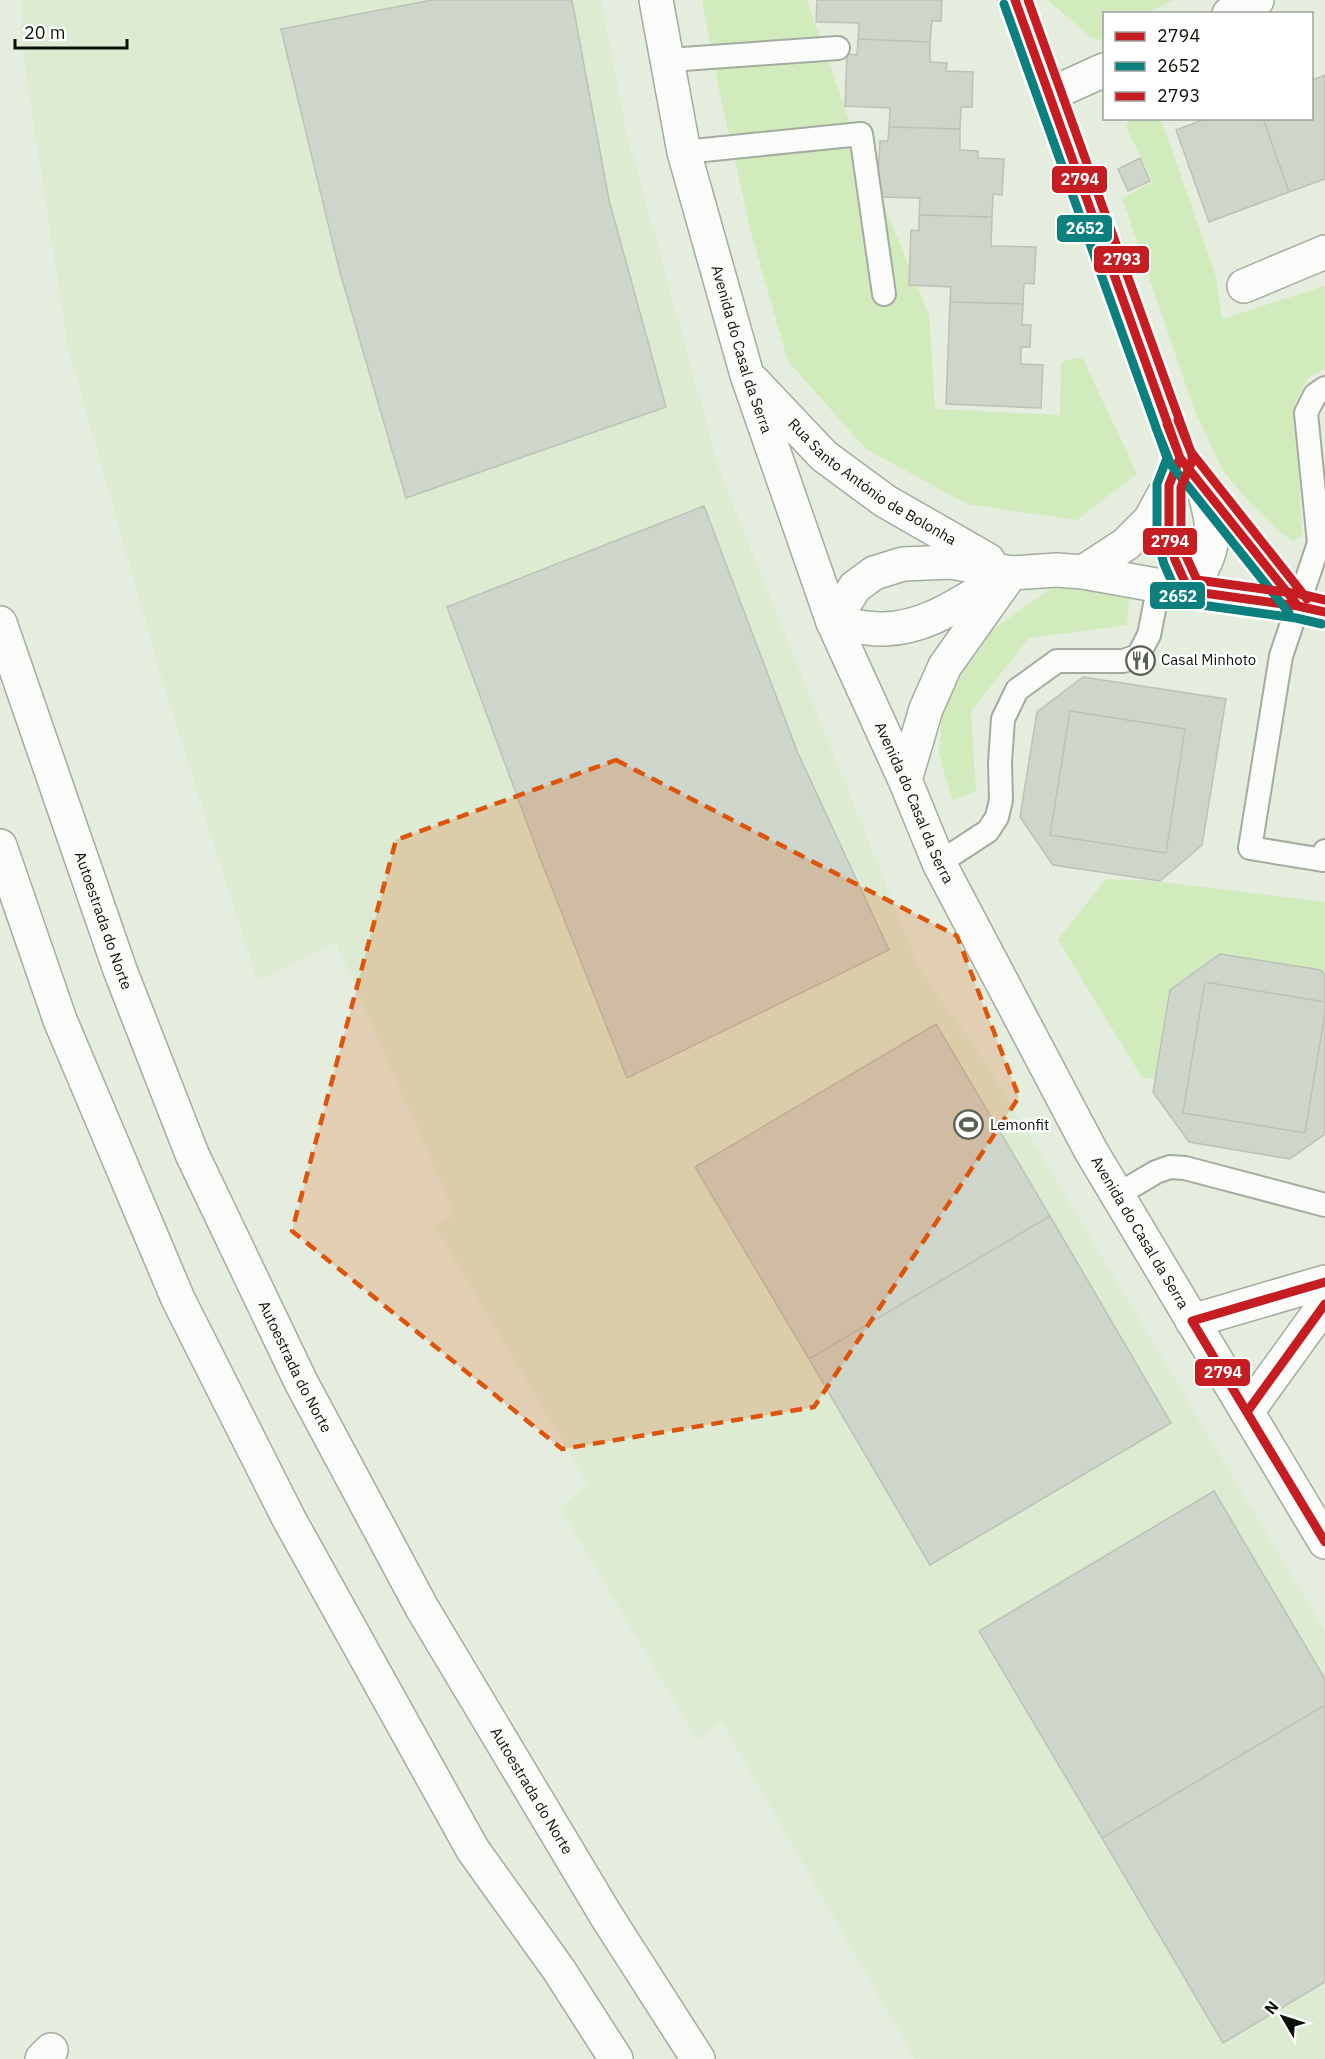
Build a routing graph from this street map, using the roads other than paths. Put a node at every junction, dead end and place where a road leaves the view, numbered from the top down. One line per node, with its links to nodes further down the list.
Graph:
1 (656, 0): 6 (main road, Avenida do Casal da Serra)
2 (1015, 0): 8 (main road)
3 (1257, 0): 4 (main road)
4 (1233, 12)
5 (838, 48): 6 (lane)
6 (669, 60): 9 (main road, Avenida do Casal da Serra)
7 (1103, 70): 8 (main road)
8 (1049, 95): 15 (main road)
9 (684, 152): 12 (lane); 13 (main road, Avenida do Casal da Serra)
10 (1325, 252): 11 (main road)
11 (1244, 286)
12 (884, 294)
13 (747, 375): 18 (main road, Rua Santo António de Bolonha); 21 (main road, Avenida do Casal da Serra)
14 (1325, 388): 20 (lane)
15 (1174, 472): 16 (main road); 17 (main road); 19 (main road)
16 (1203, 489): 19 (main road); 20 (main road)
17 (1083, 572): 18 (main road, Rua Santo António de Bolonha); 19 (main road, Rua Santo António de Bolonha)
18 (1011, 573): 21 (main road, Rua Santo António de Bolonha); 21 (main road, Rua Santo António de Bolonha); 23 (main road)
19 (1174, 588): 20 (main road, Rua Santo António de Bolonha); 26 (lane)
20 (1312, 609): 25 (lane)
21 (833, 622): 23 (main road, Avenida do Casal da Serra)
22 (0, 623): 35 (main road, Autoestrada do Norte)
23 (905, 780): 26 (main road, Avenida do Casal da Serra)
24 (0, 846): 34 (main road)
25 (1325, 851)
26 (939, 863): 27 (main road, Avenida do Casal da Serra)
27 (1117, 1195): 28 (lane); 31 (main road, Avenida do Casal da Serra)
28 (1325, 1205)
29 (1325, 1282): 31 (main road)
30 (1325, 1304): 32 (main road)
31 (1192, 1321): 32 (main road, Avenida do Casal da Serra)
32 (1246, 1412): 33 (main road, Avenida do Casal da Serra)
33 (1325, 1542)
34 (616, 2059)
35 (698, 2059)

